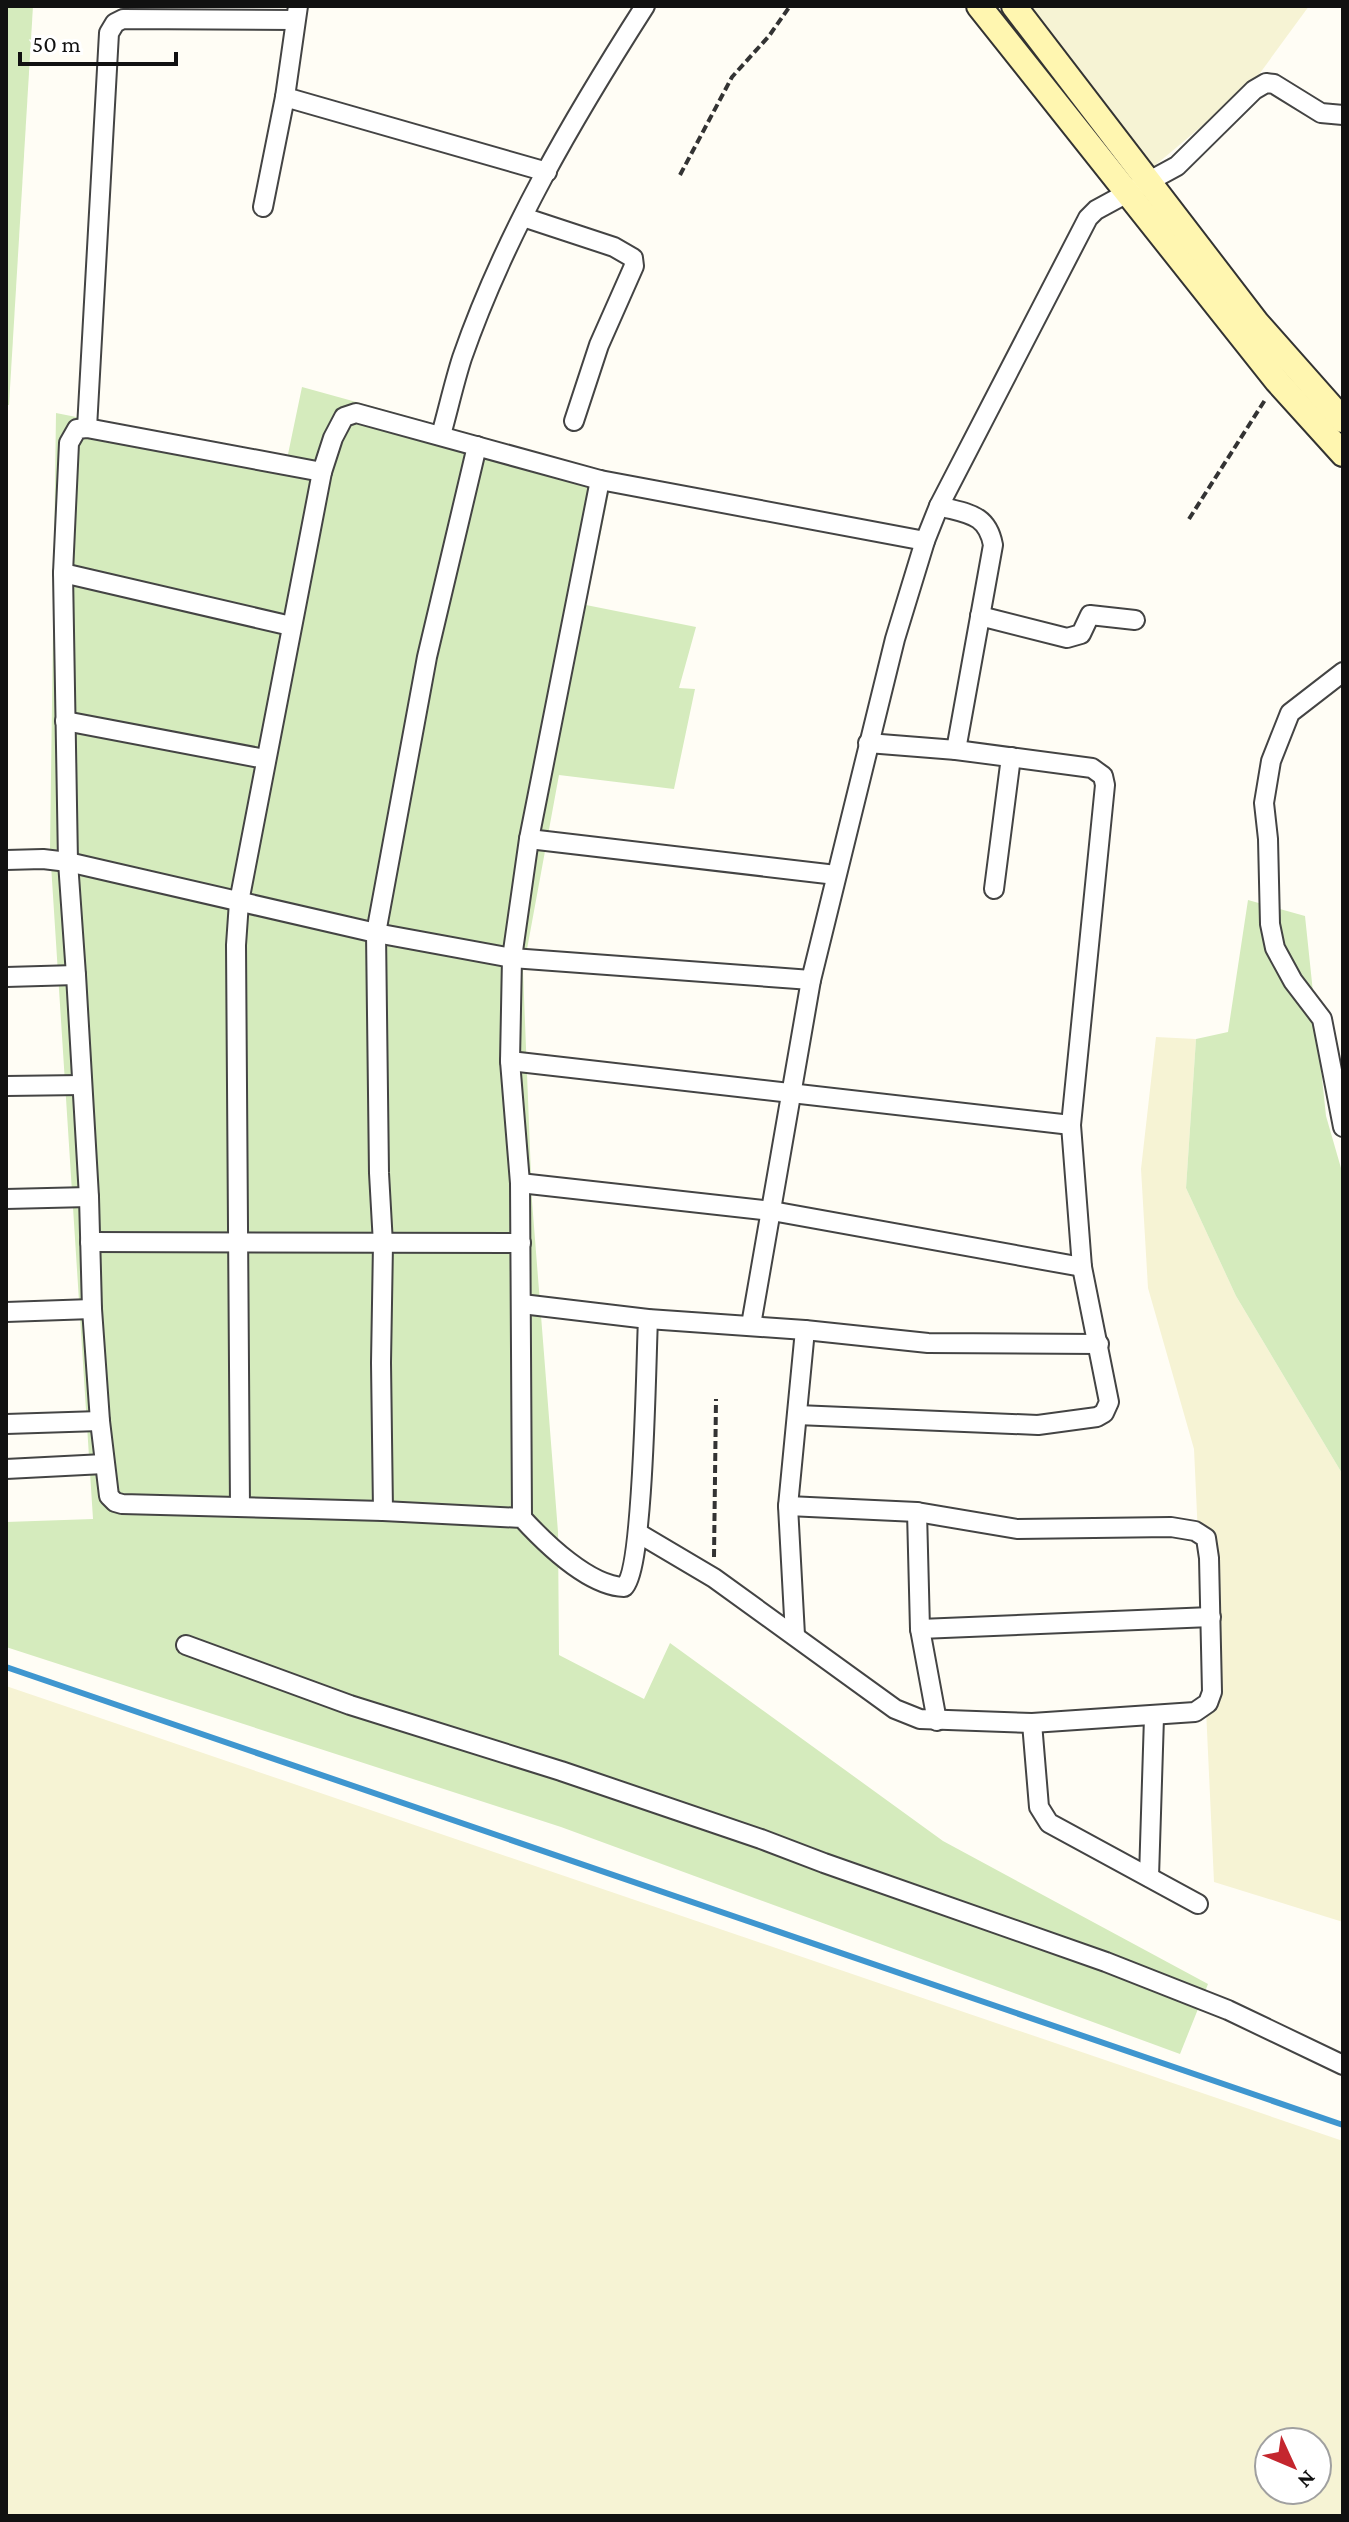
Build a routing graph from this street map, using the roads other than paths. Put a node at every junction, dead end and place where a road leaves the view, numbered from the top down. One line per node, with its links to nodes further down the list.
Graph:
1 (645, 6): 7 (street)
2 (979, 6): 9 (street)
3 (1014, 6): 8 (street)
4 (297, 13): 5 (street); 14 (street)
5 (285, 97): 7 (street); 10 (street)
6 (1343, 115): 8 (street)
7 (547, 172): 11 (street)
8 (1150, 182): 9 (street); 12 (street)
9 (1126, 192): 17 (street); 20 (street)
10 (263, 207)
11 (523, 217): 13 (street); 15 (street)
12 (1343, 420)
13 (574, 421)
14 (87, 428): 18 (street); 22 (street)
15 (441, 435): 16 (street); 18 (street)
16 (477, 446): 19 (street); 38 (street)
17 (1343, 454)
18 (322, 472): 25 (street)
19 (600, 480): 21 (street); 32 (street)
20 (939, 506): 21 (street); 23 (street)
21 (925, 541): 28 (street)
22 (63, 573): 25 (street); 27 (street)
23 (980, 616): 24 (street); 29 (street)
24 (1135, 620)
25 (291, 626): 31 (street)
26 (1343, 672): 43 (street)
27 (65, 721): 31 (street); 34 (street)
28 (868, 743): 29 (street); 35 (street)
29 (956, 750): 30 (street)
30 (1011, 757): 36 (street); 48 (street)
31 (265, 759): 37 (street)
32 (529, 839): 35 (street); 39 (street)
33 (6, 860): 34 (street)
34 (68, 862): 37 (street); 40 (street)
35 (836, 875): 42 (street)
36 (994, 889)
37 (239, 902): 38 (street); 55 (street)
38 (376, 933): 39 (street); 57 (street)
39 (512, 958): 42 (street); 44 (street)
40 (76, 975): 41 (street); 45 (street)
41 (6, 977)
42 (811, 980): 47 (street)
43 (1337, 1060): 49 (street)
44 (510, 1061): 47 (street); 50 (street)
45 (82, 1085): 46 (street); 51 (street)
46 (6, 1086)
47 (790, 1092): 48 (street); 53 (street)
48 (1071, 1125): 58 (street)
49 (1343, 1127)
50 (520, 1183): 53 (street); 56 (street)
51 (89, 1197): 52 (street); 54 (street)
52 (6, 1199)
53 (772, 1211): 58 (street); 63 (street)
54 (90, 1242): 55 (street); 60 (street)
55 (237, 1243): 57 (street); 72 (street)
56 (521, 1243): 57 (street); 59 (street)
57 (383, 1244): 73 (street)
58 (1082, 1267): 65 (street)
59 (522, 1304): 62 (street); 75 (street)
60 (92, 1309): 61 (street); 67 (street)
61 (6, 1312)
62 (648, 1319): 63 (street); 76 (street)
63 (751, 1325): 64 (street)
64 (805, 1330): 65 (street); 66 (street)
65 (1099, 1344): 66 (street)
66 (797, 1415): 71 (street)
67 (100, 1421): 68 (street); 69 (street)
68 (6, 1424)
69 (104, 1464): 70 (street); 72 (street)
70 (6, 1469)
71 (788, 1506): 74 (street); 79 (street)
72 (240, 1507): 73 (street)
73 (383, 1511): 75 (street)
74 (917, 1512): 77 (street); 78 (street)
75 (522, 1518): 76 (street)
76 (638, 1533): 79 (street)
77 (1211, 1617): 78 (street); 81 (street)
78 (920, 1629): 82 (street)
79 (795, 1635): 82 (street)
80 (186, 1645): 86 (street)
81 (1154, 1717): 83 (street); 84 (street)
82 (937, 1721): 83 (street)
83 (1032, 1723): 84 (street)
84 (1149, 1877): 85 (street)
85 (1198, 1904)
86 (1343, 2065)

